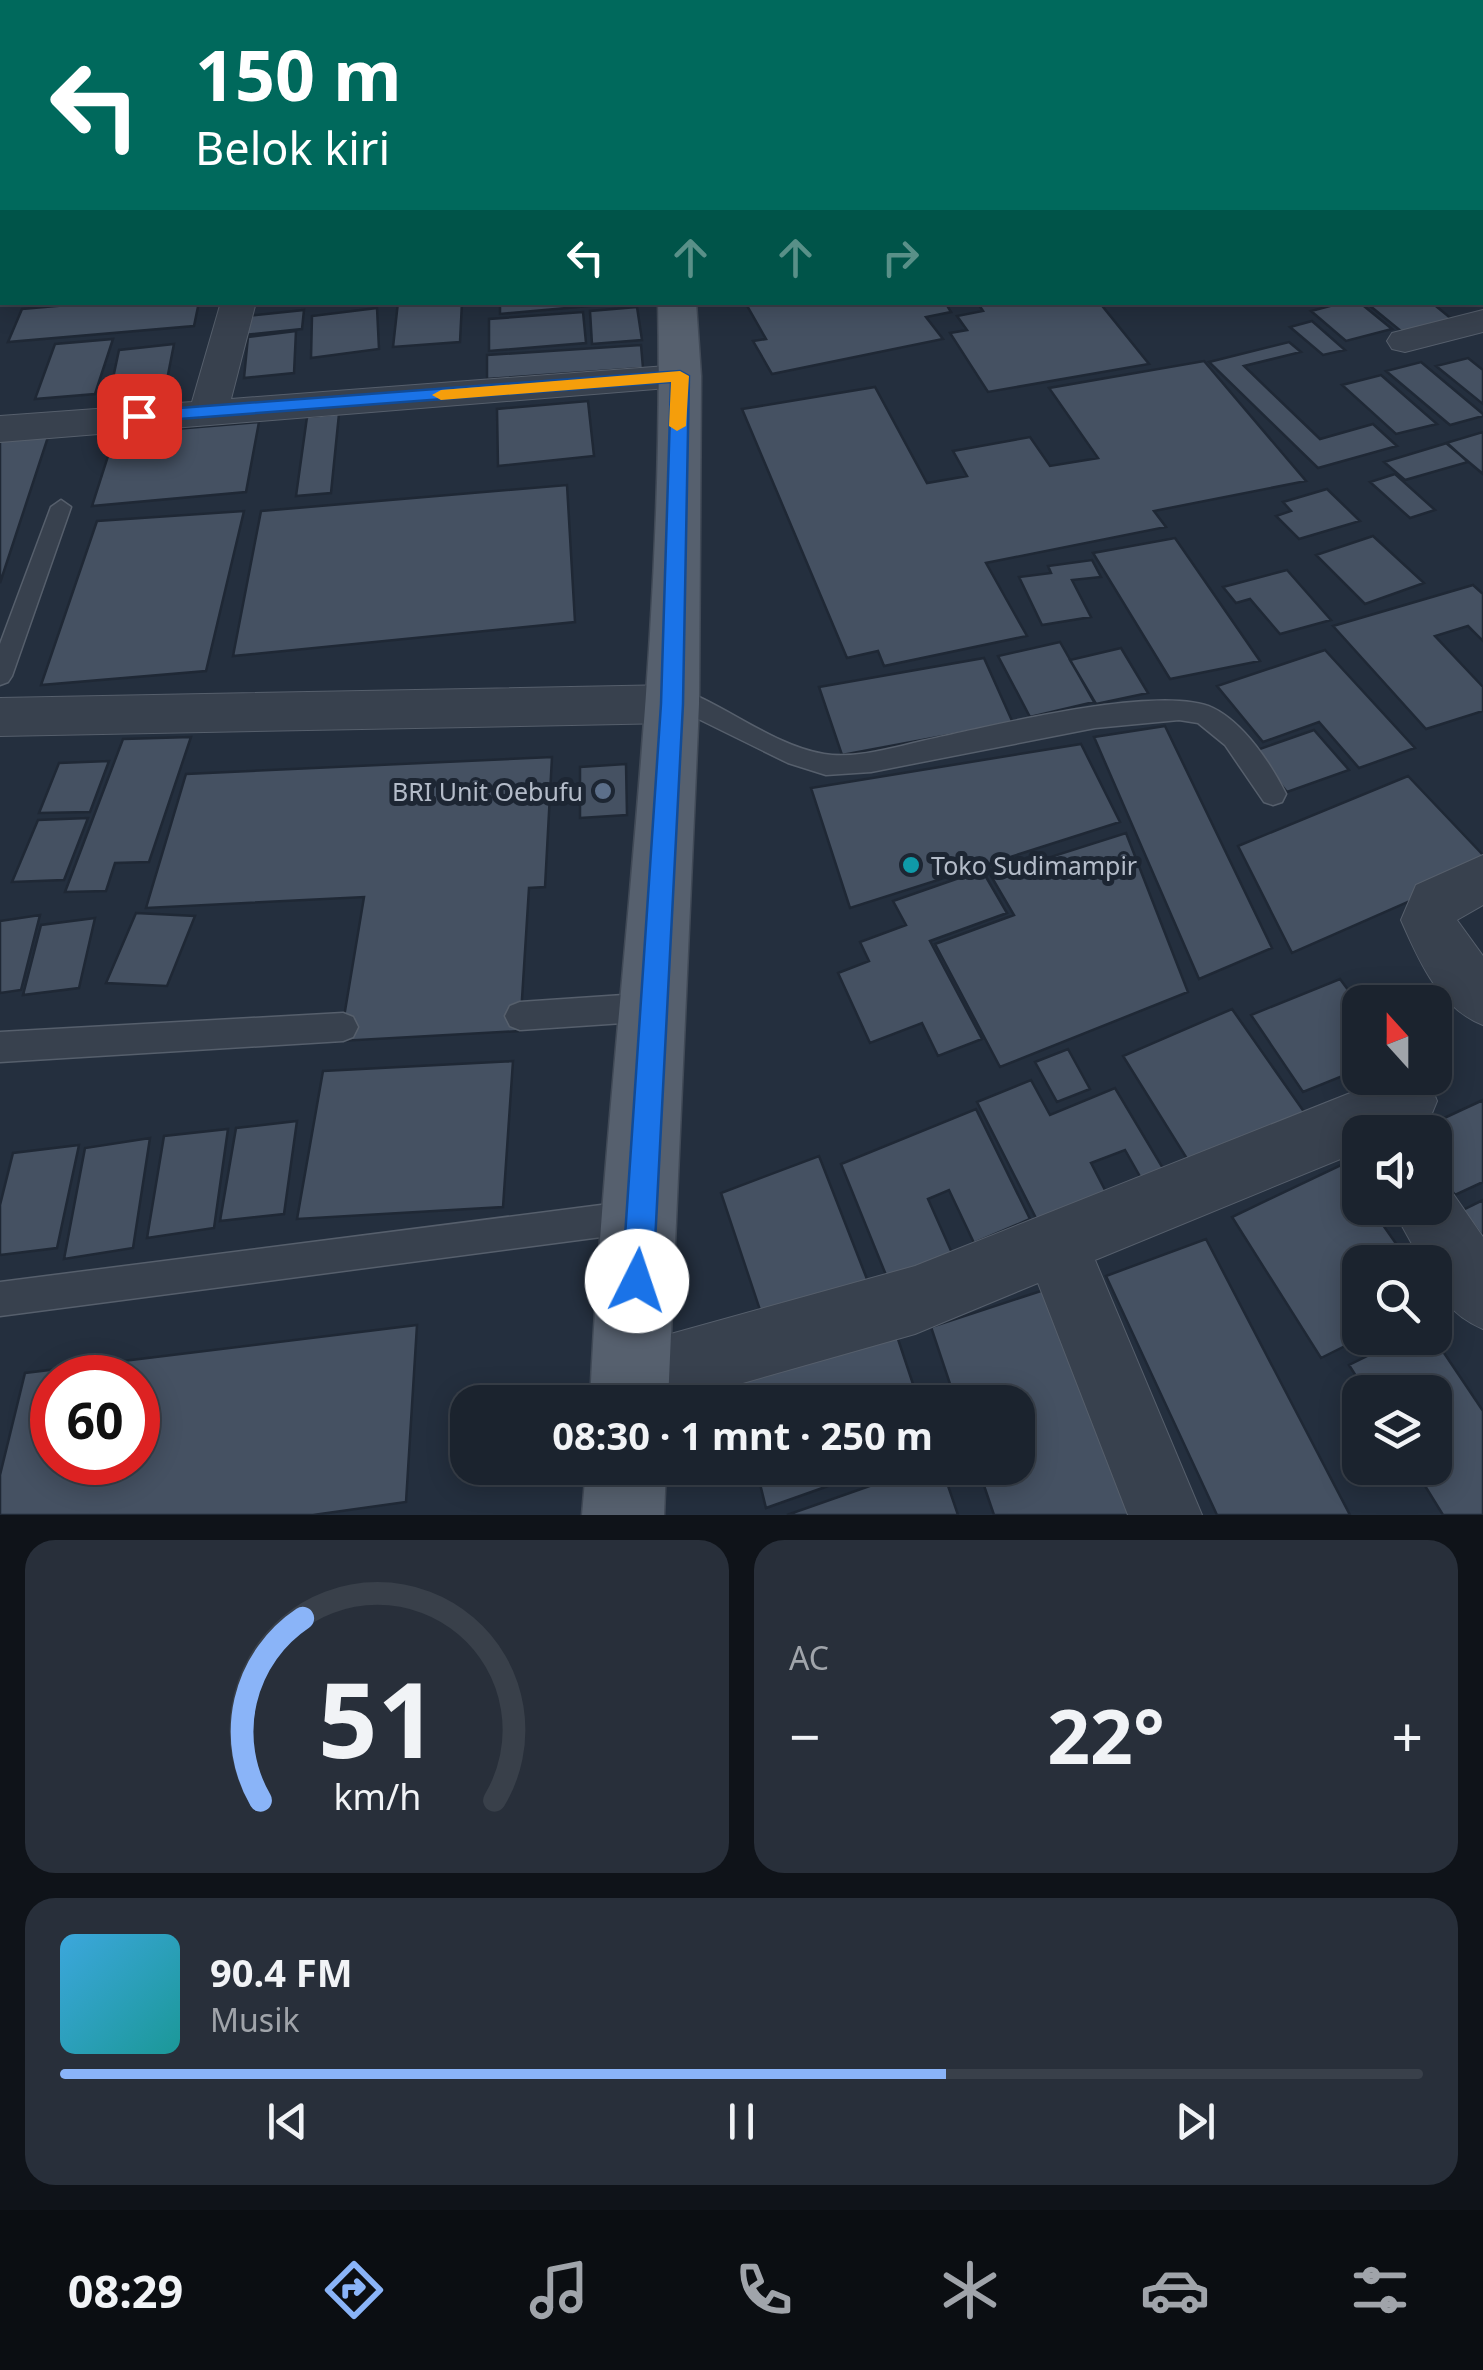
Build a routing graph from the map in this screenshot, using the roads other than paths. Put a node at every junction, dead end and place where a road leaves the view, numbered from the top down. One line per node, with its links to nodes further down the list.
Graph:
1 (238, 305): 6 (street)
2 (677, 305): 5 (main road)
3 (1483, 321): 4 (street)
4 (1406, 341)
5 (680, 376): 6 (street); 10 (main road)
6 (209, 410): 7 (street)
7 (0, 429)
8 (61, 507): 9 (lane)
9 (0, 676)
10 (672, 700): 11 (street); 12 (lane); 15 (main road)
11 (0, 717)
12 (1274, 794)
13 (1483, 879): 14 (street)
14 (1483, 998)
15 (652, 1006): 16 (lane); 22 (main road)
16 (520, 1016)
17 (342, 1027): 18 (lane)
18 (95, 1043): 19 (lane); 20 (lane)
19 (0, 1048)
20 (0, 1058)
21 (1342, 1131): 24 (street)
22 (642, 1215): 26 (lane); 27 (main road)
23 (1436, 1225): 25 (street)
24 (1056, 1245): 28 (street); 31 (street)
25 (1483, 1295)
26 (0, 1299)
27 (630, 1385)
28 (649, 1385)
29 (625, 1485): 30 (main road)
30 (623, 1515)
31 (1165, 1515)

